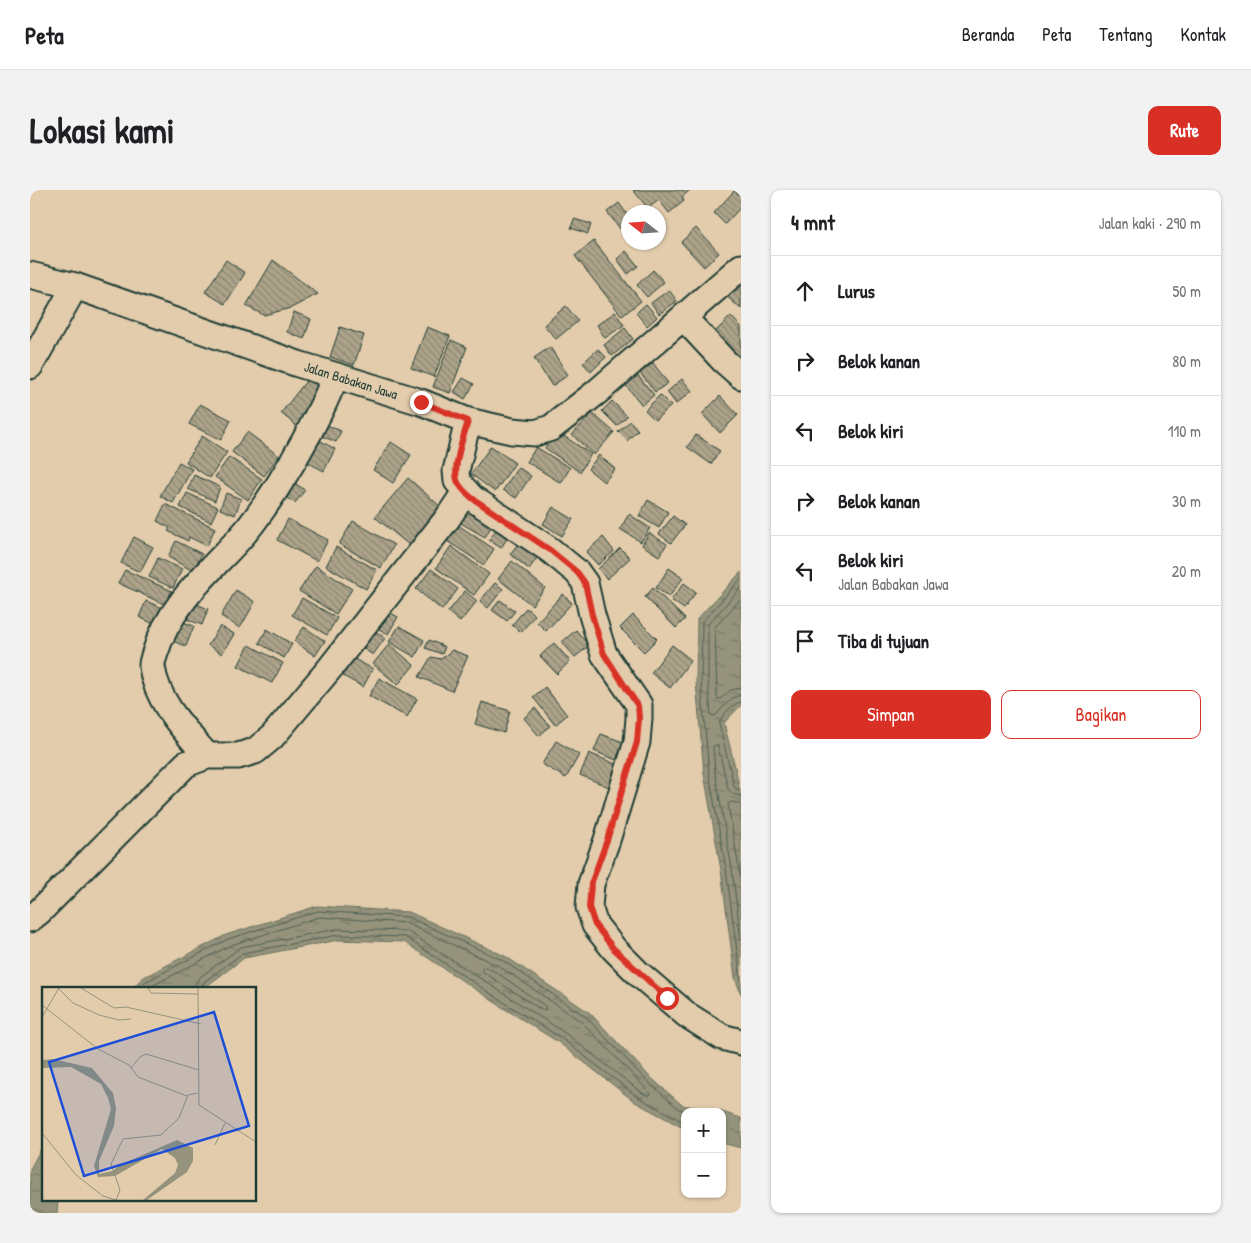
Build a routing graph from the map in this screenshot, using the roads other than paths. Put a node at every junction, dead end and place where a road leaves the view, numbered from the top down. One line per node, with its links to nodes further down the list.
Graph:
1 (741, 267): 4 (street, Jalan Babakan Jawa)
2 (30, 275): 3 (street, Jalan Babakan Jawa)
3 (75, 286): 5 (street); 6 (street, Jalan Babakan Jawa)
4 (684, 318): 7 (street); 8 (street, Jalan Babakan Jawa)
5 (30, 366)
6 (336, 376): 8 (street, Jalan Babakan Jawa); 10 (street)
7 (741, 376)
8 (468, 421): 9 (street)
9 (465, 492): 10 (street); 12 (street)
10 (207, 756): 11 (street)
11 (30, 919)
12 (741, 1042)

